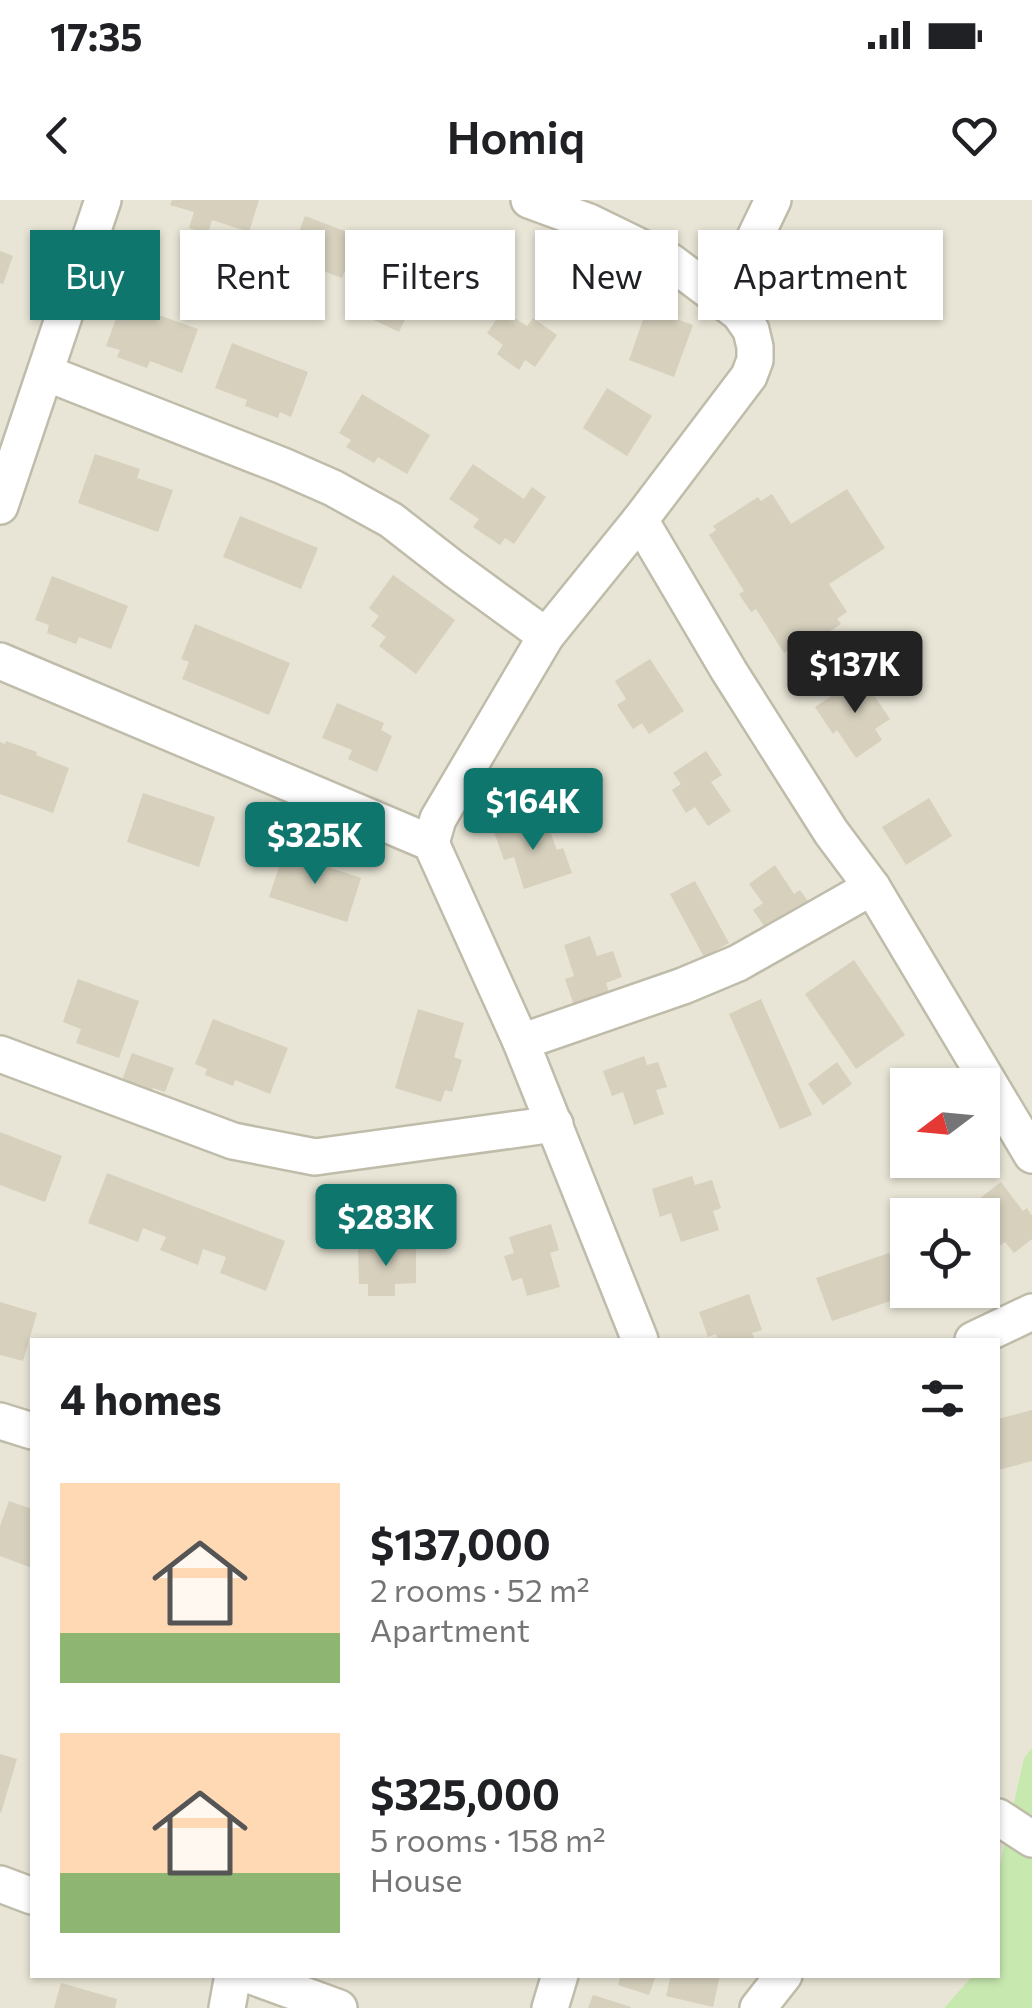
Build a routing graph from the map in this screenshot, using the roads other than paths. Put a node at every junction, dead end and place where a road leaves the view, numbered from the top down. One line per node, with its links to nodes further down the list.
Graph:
1 (103, 200): 8 (street)
2 (529, 200): 4 (street)
3 (773, 200): 5 (street)
4 (595, 211): 6 (street)
5 (759, 230)
6 (698, 282)
7 (744, 320): 10 (street)
8 (46, 372): 9 (street); 11 (street)
9 (0, 506)
10 (640, 520): 11 (street); 14 (street)
11 (546, 636): 13 (street)
12 (0, 661): 13 (street)
13 (430, 843): 15 (street)
14 (872, 887): 15 (street); 18 (street)
15 (521, 1042): 17 (street)
16 (0, 1054): 17 (street)
17 (555, 1124): 20 (street)
18 (1032, 1156)
19 (1032, 1312): 21 (street)
20 (639, 1338)
21 (977, 1338)
22 (0, 1421): 23 (street)
23 (30, 1430)
24 (1000, 1818): 25 (street)
25 (1032, 1839)
26 (0, 1884): 27 (street)
27 (30, 1895)
28 (232, 1978): 32 (street)
29 (257, 1978): 33 (street)
30 (559, 1978): 34 (street)
31 (782, 1978): 35 (street)
32 (226, 2008)
33 (339, 2008)
34 (550, 2008)
35 (758, 2008)

